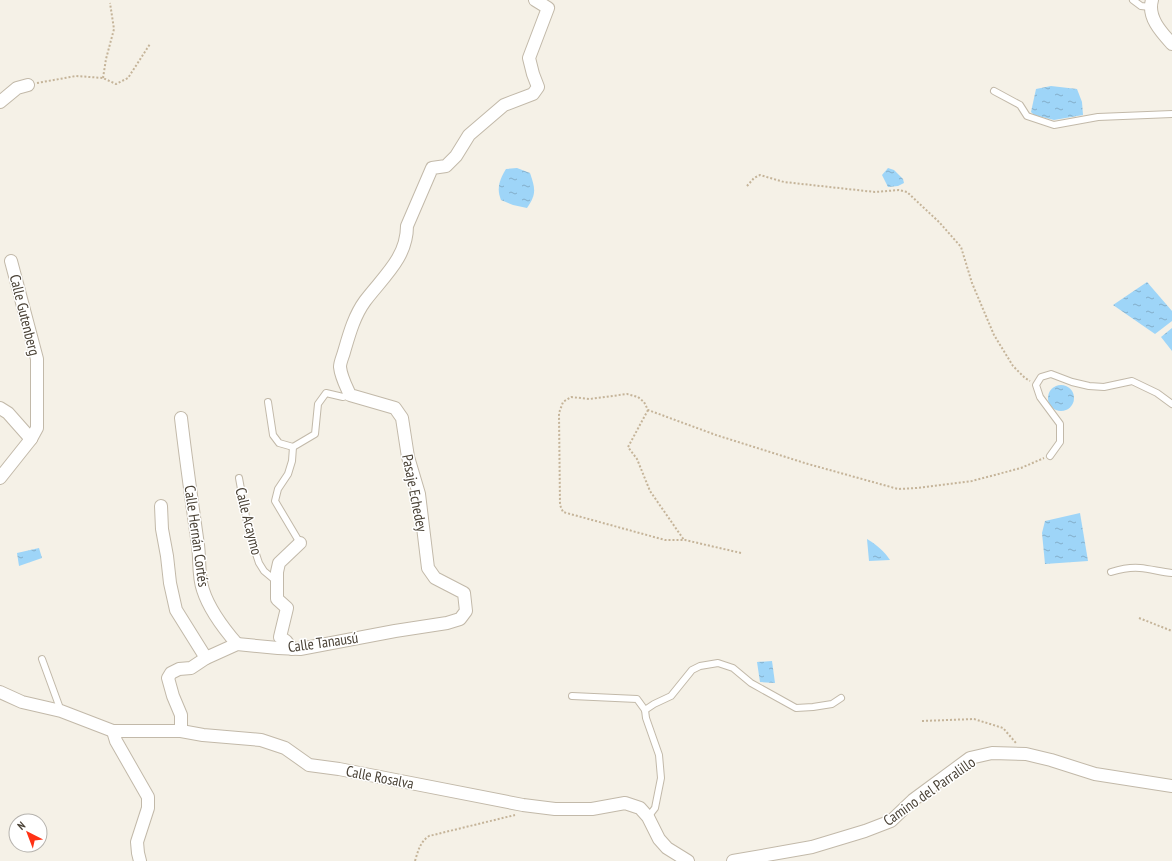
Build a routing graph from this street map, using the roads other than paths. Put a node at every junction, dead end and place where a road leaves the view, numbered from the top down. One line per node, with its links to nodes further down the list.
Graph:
1 (535, 0): 10 (street)
2 (1133, 0): 3 (lane)
3 (1151, 4): 4 (street)
4 (1172, 44)
5 (28, 85): 7 (street)
6 (994, 90): 8 (lane)
7 (0, 102)
8 (1172, 114)
9 (11, 261): 15 (street, Calle Gutenberg)
10 (350, 395): 16 (lane); 25 (street, Pasaje Echedey)
11 (268, 402): 16 (lane)
12 (1172, 404): 17 (lane)
13 (0, 408): 15 (street)
14 (181, 418): 26 (street, Calle Hernán Cortés)
15 (31, 439): 18 (street)
16 (293, 447): 21 (lane)
17 (1050, 456)
18 (0, 478)
19 (239, 478): 24 (lane, Calle Acaymo)
20 (161, 506): 28 (street)
21 (300, 543): 24 (street)
22 (1111, 572): 23 (lane)
23 (1172, 573)
24 (277, 581): 27 (street)
25 (466, 611): 27 (street, Calle Tanausú)
26 (237, 644): 27 (street, Calle Tanausú); 28 (street, Calle Tanausú)
27 (292, 649)
28 (206, 658): 35 (street, Calle Tanausú)
29 (42, 659): 34 (lane)
30 (0, 692): 34 (street)
31 (572, 696): 33 (lane)
32 (841, 698): 33 (lane)
33 (645, 710): 38 (lane)
34 (61, 711): 36 (street)
35 (181, 731): 36 (street, Calle Rosalva); 38 (street, Calle Rosalva)
36 (113, 732): 39 (street)
37 (1172, 786): 41 (street, Camino del Parralillo)
38 (648, 817): 40 (street)
39 (140, 861)
40 (688, 861)
41 (733, 861)

